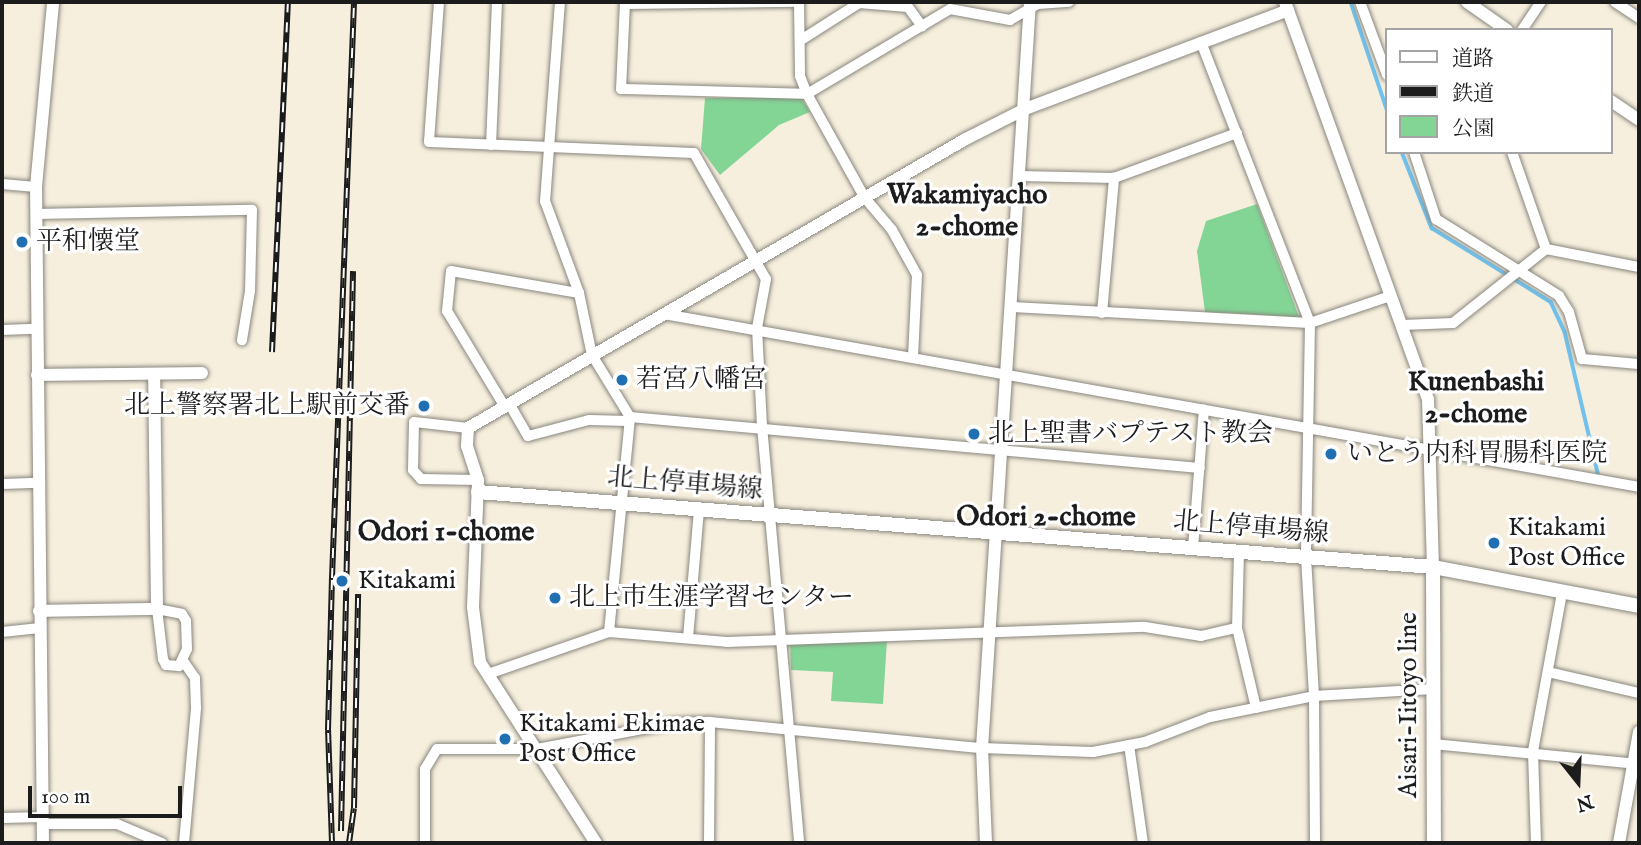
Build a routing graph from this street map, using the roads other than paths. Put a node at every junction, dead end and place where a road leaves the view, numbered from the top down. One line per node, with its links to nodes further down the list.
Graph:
1 (53, 2): 34 (street)
2 (439, 2): 27 (street)
3 (497, 2): 27 (street)
4 (560, 2): 28 (street)
5 (799, 2): 11 (street); 19 (street)
6 (1069, 2): 14 (street)
7 (1360, 2): 21 (street)
8 (1467, 2): 17 (street)
9 (1541, 2): 18 (street)
10 (1615, 2): 15 (street)
11 (625, 3): 22 (street)
12 (948, 5): 14 (street); 16 (street)
13 (1287, 6): 20 (street); 42 (street)
14 (1029, 7): 24 (street)
15 (1639, 18)
16 (922, 26): 19 (street); 22 (street)
17 (1504, 28)
18 (1523, 28)
19 (801, 40): 22 (street)
20 (1201, 42): 24 (street); 26 (street)
21 (1386, 72)
22 (807, 94): 35 (street)
23 (1613, 102): 25 (street)
24 (1025, 109): 31 (street); 35 (street)
25 (1639, 120)
26 (1237, 133): 32 (street); 46 (street)
27 (491, 145): 28 (street)
28 (551, 148): 38 (street); 41 (street)
29 (1415, 154): 40 (street)
30 (1513, 154): 37 (street)
31 (1020, 176): 32 (street); 43 (street)
32 (1114, 178): 44 (street)
33 (2, 184): 34 (street)
34 (36, 187): 36 (street)
35 (865, 198): 38 (street); 53 (street)
36 (36, 214): 49 (street); 51 (street)
37 (1546, 249): 39 (street); 40 (street)
38 (758, 260): 45 (street); 48 (street)
39 (1639, 267)
40 (1520, 268): 47 (street); 54 (street)
41 (579, 293): 52 (street); 59 (street)
42 (1390, 296): 46 (street); 47 (street)
43 (1012, 307): 44 (street); 56 (street)
44 (1102, 313): 46 (street)
45 (664, 314): 48 (street); 52 (street)
46 (1310, 323): 64 (street)
47 (1402, 325): 65 (street)
48 (757, 328): 53 (street); 62 (street)
49 (35, 329): 50 (street); 57 (street)
50 (2, 330)
51 (242, 340)
52 (592, 355): 59 (street); 61 (street)
53 (913, 358): 56 (street)
54 (1639, 364)
55 (202, 373): 58 (street)
56 (1007, 374): 60 (street); 66 (street)
57 (37, 375): 58 (street); 68 (street)
58 (154, 375): 82 (street)
59 (507, 406): 61 (street); 63 (street)
60 (1204, 410): 64 (street); 67 (street)
61 (629, 419): 62 (street); 72 (street)
62 (762, 426): 66 (street); 74 (street)
63 (468, 428): 70 (street); 70 (street)
64 (1306, 429): 65 (street); 78 (street)
65 (1430, 448): 71 (street); 79 (street)
66 (1003, 452): 67 (street); 75 (street)
67 (1200, 468): 76 (street)
68 (38, 483): 69 (street); 83 (street)
69 (2, 484)
70 (478, 486): 72 (main road, 北上停車場線); 93 (street)
71 (1639, 487)
72 (621, 503): 73 (main road, 北上停車場線); 87 (street)
73 (699, 509): 74 (main road, 北上停車場線); 89 (street)
74 (769, 515): 75 (main road, 北上停車場線); 90 (street)
75 (996, 533): 76 (main road, 北上停車場線); 88 (street)
76 (1194, 548): 77 (main road, 北上停車場線)
77 (1239, 552): 78 (main road, 北上停車場線); 85 (street)
78 (1306, 557): 79 (main road, 北上停車場線); 96 (street)
79 (1433, 568): 80 (main road, 北上停車場線); 94 (main road, Aisari-Iitoyo line)
80 (1562, 593): 81 (main road, 北上停車場線); 92 (street)
81 (1639, 606)
82 (158, 608): 83 (street); 91 (street); 91 (street)
83 (39, 611): 84 (street)
84 (40, 628): 86 (street); 108 (street)
85 (1237, 628): 88 (street); 97 (street)
86 (2, 632)
87 (609, 632): 89 (street); 93 (street)
88 (990, 633): 90 (street); 103 (street)
89 (688, 638): 90 (street)
90 (780, 638): 99 (street)
91 (184, 662): 111 (street)
92 (1548, 672): 95 (street); 105 (street)
93 (488, 674): 104 (street)
94 (1433, 689): 96 (street); 101 (main road, Aisari-Iitoyo line)
95 (1639, 693)
96 (1314, 696): 97 (street); 118 (street)
97 (1256, 708): 102 (street)
98 (710, 722): 99 (street); 104 (street); 114 (street)
99 (787, 730): 103 (street); 115 (street)
100 (1639, 733): 106 (street)
101 (1433, 744): 105 (street); 119 (main road, Aisari-Iitoyo line)
102 (1129, 745): 103 (street); 117 (street)
103 (982, 748): 116 (street)
104 (537, 749): 112 (street); 113 (street)
105 (1533, 751): 106 (street); 120 (street)
106 (1637, 764): 121 (street)
107 (2, 818): 108 (street)
108 (43, 820): 109 (street); 110 (street)
109 (43, 843)
110 (162, 843)
111 (184, 843)
112 (425, 843)
113 (596, 843)
114 (709, 843)
115 (799, 843)
116 (986, 843)
117 (1143, 843)
118 (1315, 843)
119 (1434, 843)
120 (1536, 843)
121 (1619, 843)

